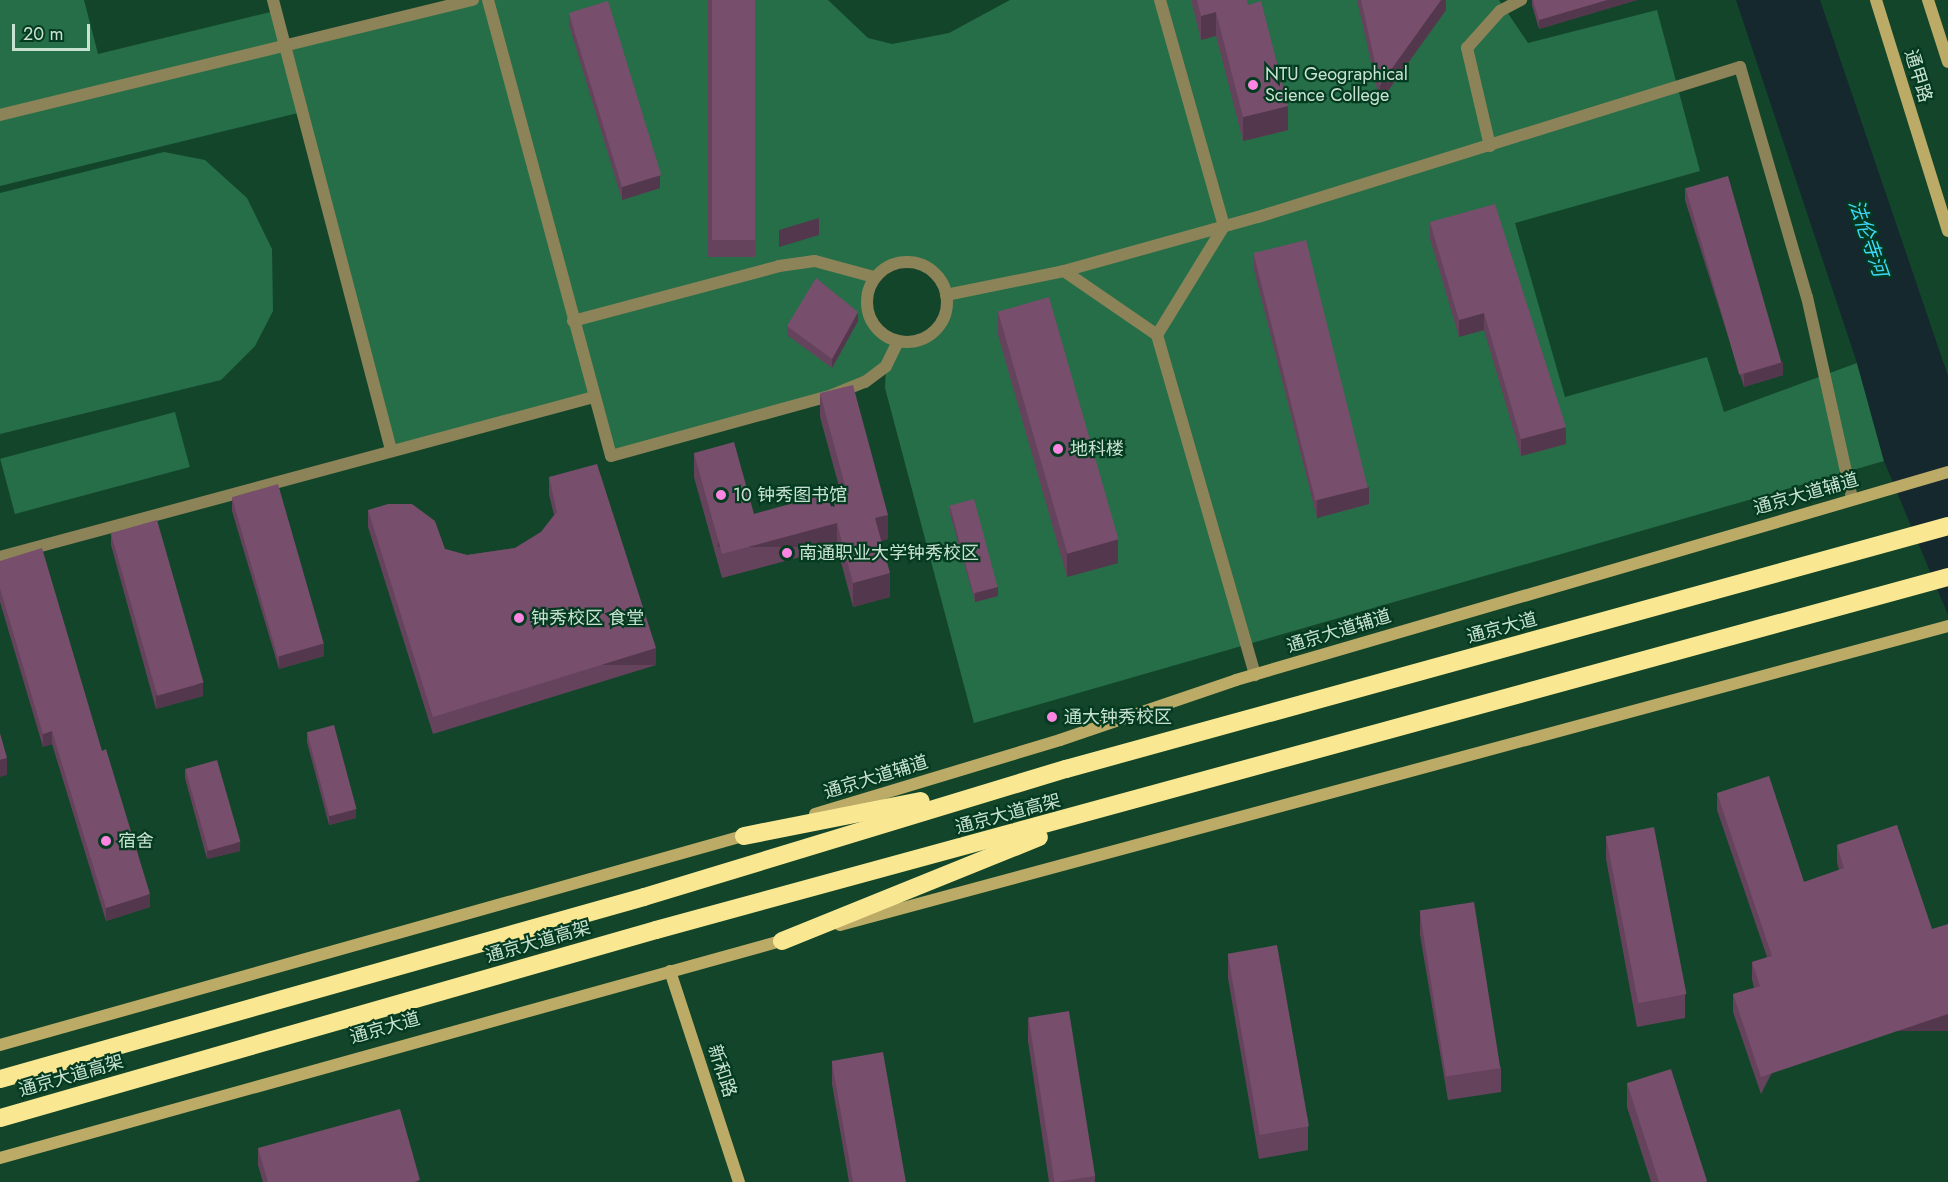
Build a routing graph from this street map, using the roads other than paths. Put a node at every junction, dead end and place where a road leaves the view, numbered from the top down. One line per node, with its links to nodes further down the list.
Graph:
1 (273, 0): 8 (street)
2 (473, 0): 8 (street)
3 (488, 0): 17 (street)
4 (1160, 0): 12 (street)
5 (1521, 0): 11 (street)
6 (1876, 0): 13 (street, 通甲路)
7 (1928, 0): 9 (street)
8 (284, 43): 10 (street); 21 (street)
9 (1948, 62)
10 (0, 115)
11 (1490, 146): 12 (street); 23 (street)
12 (1224, 226): 14 (street); 18 (street)
13 (1948, 231)
14 (1064, 271): 16 (street); 18 (street)
15 (874, 278): 16 (street); 17 (street); 19 (street)
16 (946, 295): 19 (street)
17 (573, 321): 20 (street)
18 (1157, 335): 28 (street)
19 (898, 341): 20 (street)
20 (594, 397): 21 (street)
21 (391, 449): 25 (street)
22 (1948, 472): 23 (street, 通京大道辅道)
23 (1852, 498): 28 (street, 通京大道辅道)
24 (1948, 526): 29 (highway, 通京大道)
25 (0, 557)
26 (1948, 577): 30 (highway)
27 (1948, 626): 32 (street)
28 (1255, 675): 31 (street, 通京大道辅道)
29 (1066, 769): 31 (highway); 35 (highway, 通京大道高架)
30 (1090, 814): 32 (highway); 36 (highway, 通京大道高架)
31 (744, 836): 34 (street)
32 (782, 941): 33 (street, 通京大道)
33 (670, 971): 37 (street, 通京大道); 38 (street, 新和路)
34 (0, 1045)
35 (0, 1079)
36 (0, 1118)
37 (0, 1158)
38 (739, 1182)

